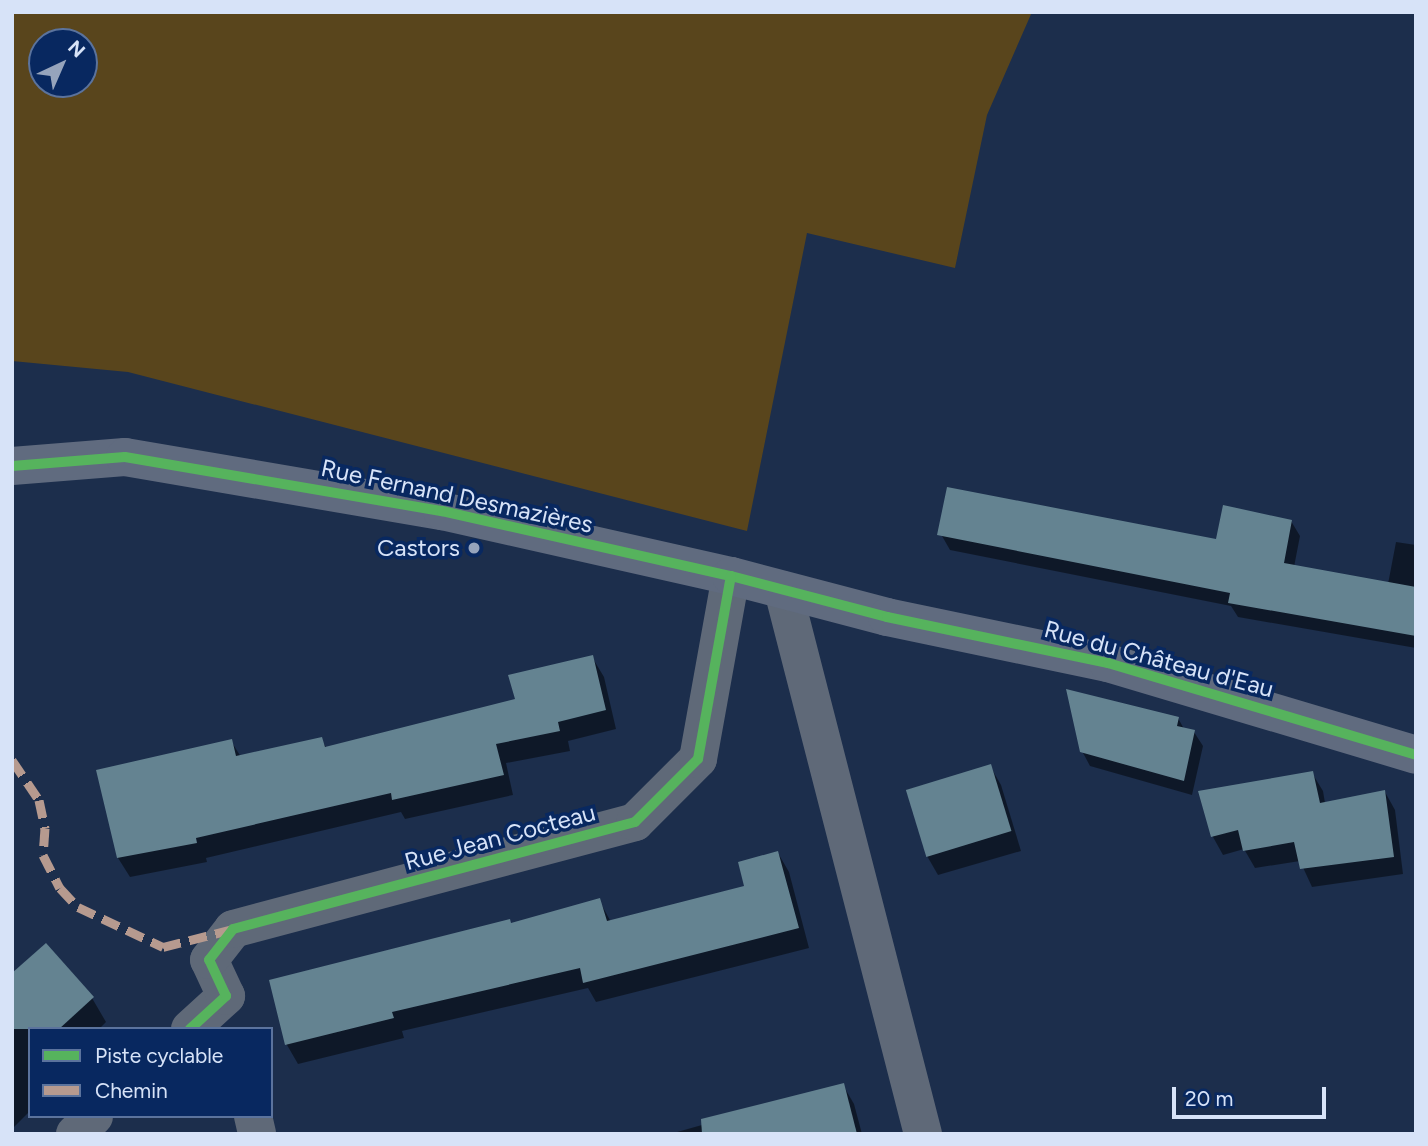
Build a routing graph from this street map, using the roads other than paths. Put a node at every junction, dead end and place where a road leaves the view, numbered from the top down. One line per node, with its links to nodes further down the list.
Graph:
1 (12, 466): 2 (street, Rue Fernand Desmazières)
2 (731, 576): 3 (street, Rue Fernand Desmazières); 6 (street, Rue Jean Cocteau)
3 (783, 590): 4 (street, Rue Fernand Desmazières); 10 (street)
4 (887, 617): 5 (street, Rue du Château d'Eau)
5 (1416, 755)
6 (230, 1012): 7 (street, Rue Jean Cocteau)
7 (195, 1027)
8 (92, 1118): 9 (street)
9 (75, 1134)
10 (923, 1134)

